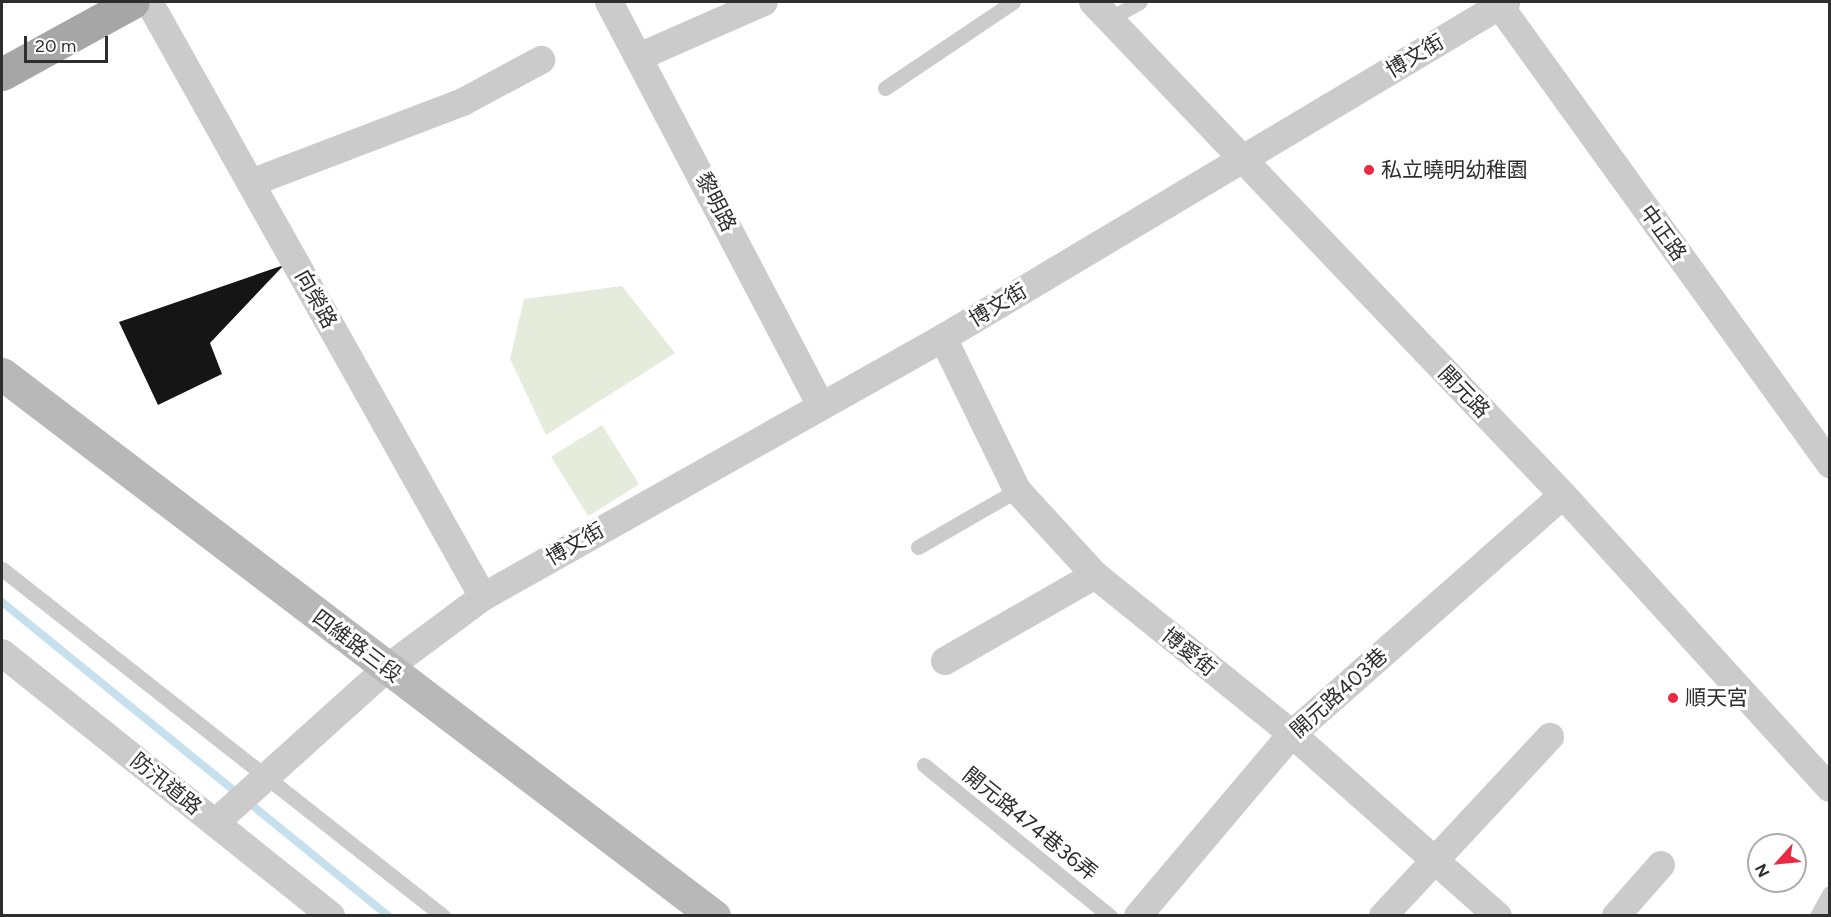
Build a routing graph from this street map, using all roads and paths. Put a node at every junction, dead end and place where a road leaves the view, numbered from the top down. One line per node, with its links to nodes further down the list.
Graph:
1 (133, 2): 11 (main road)
2 (149, 2): 14 (street, 向榮路)
3 (609, 2): 9 (street, 黎明路)
4 (764, 2): 9 (street)
5 (1013, 2): 12 (lane)
6 (1140, 2): 8 (lane)
7 (1501, 3): 13 (street, 博文街); 18 (street, 中正路)
8 (1101, 10): 13 (street, 開元路)
9 (641, 56): 17 (street, 黎明路)
10 (541, 60): 14 (street)
11 (2, 74)
12 (885, 88)
13 (1241, 159): 15 (street, 博文街); 20 (street, 開元路)
14 (251, 183): 24 (street, 向榮路)
15 (943, 338): 17 (street, 博文街); 19 (street, 博愛街)
16 (2, 374): 27 (street, 四維路三段)
17 (820, 404): 24 (street, 博文街)
18 (1830, 464)
19 (1017, 490): 21 (lane); 23 (street, 博愛街)
20 (1563, 495): 28 (street, 開元路403巷); 32 (street, 開元路)
21 (918, 547)
22 (2, 569): 31 (lane)
23 (1095, 575): 26 (street); 28 (street, 博愛街)
24 (483, 597): 27 (street, 博文街)
25 (2, 653): 33 (street, 防汛道路)
26 (945, 661)
27 (386, 669): 31 (street, 博文街); 39 (street, 四維路三段)
28 (1292, 734): 34 (street, 博愛街); 41 (street, 開元路403巷)
29 (1550, 737): 34 (street)
30 (924, 765): 40 (lane, 開元路474巷36弄)
31 (268, 776): 33 (street, 博文街); 38 (lane)
32 (1830, 788)
33 (215, 823): 37 (street, 防汛道路)
34 (1436, 858): 42 (street); 43 (street, 博愛街)
35 (1661, 865): 44 (street)
36 (1830, 893): 45 (lane)
37 (331, 915)
38 (443, 915)
39 (714, 915)
40 (1110, 915)
41 (1138, 915)
42 (1383, 915)
43 (1498, 915)
44 (1616, 915)
45 (1817, 915)

